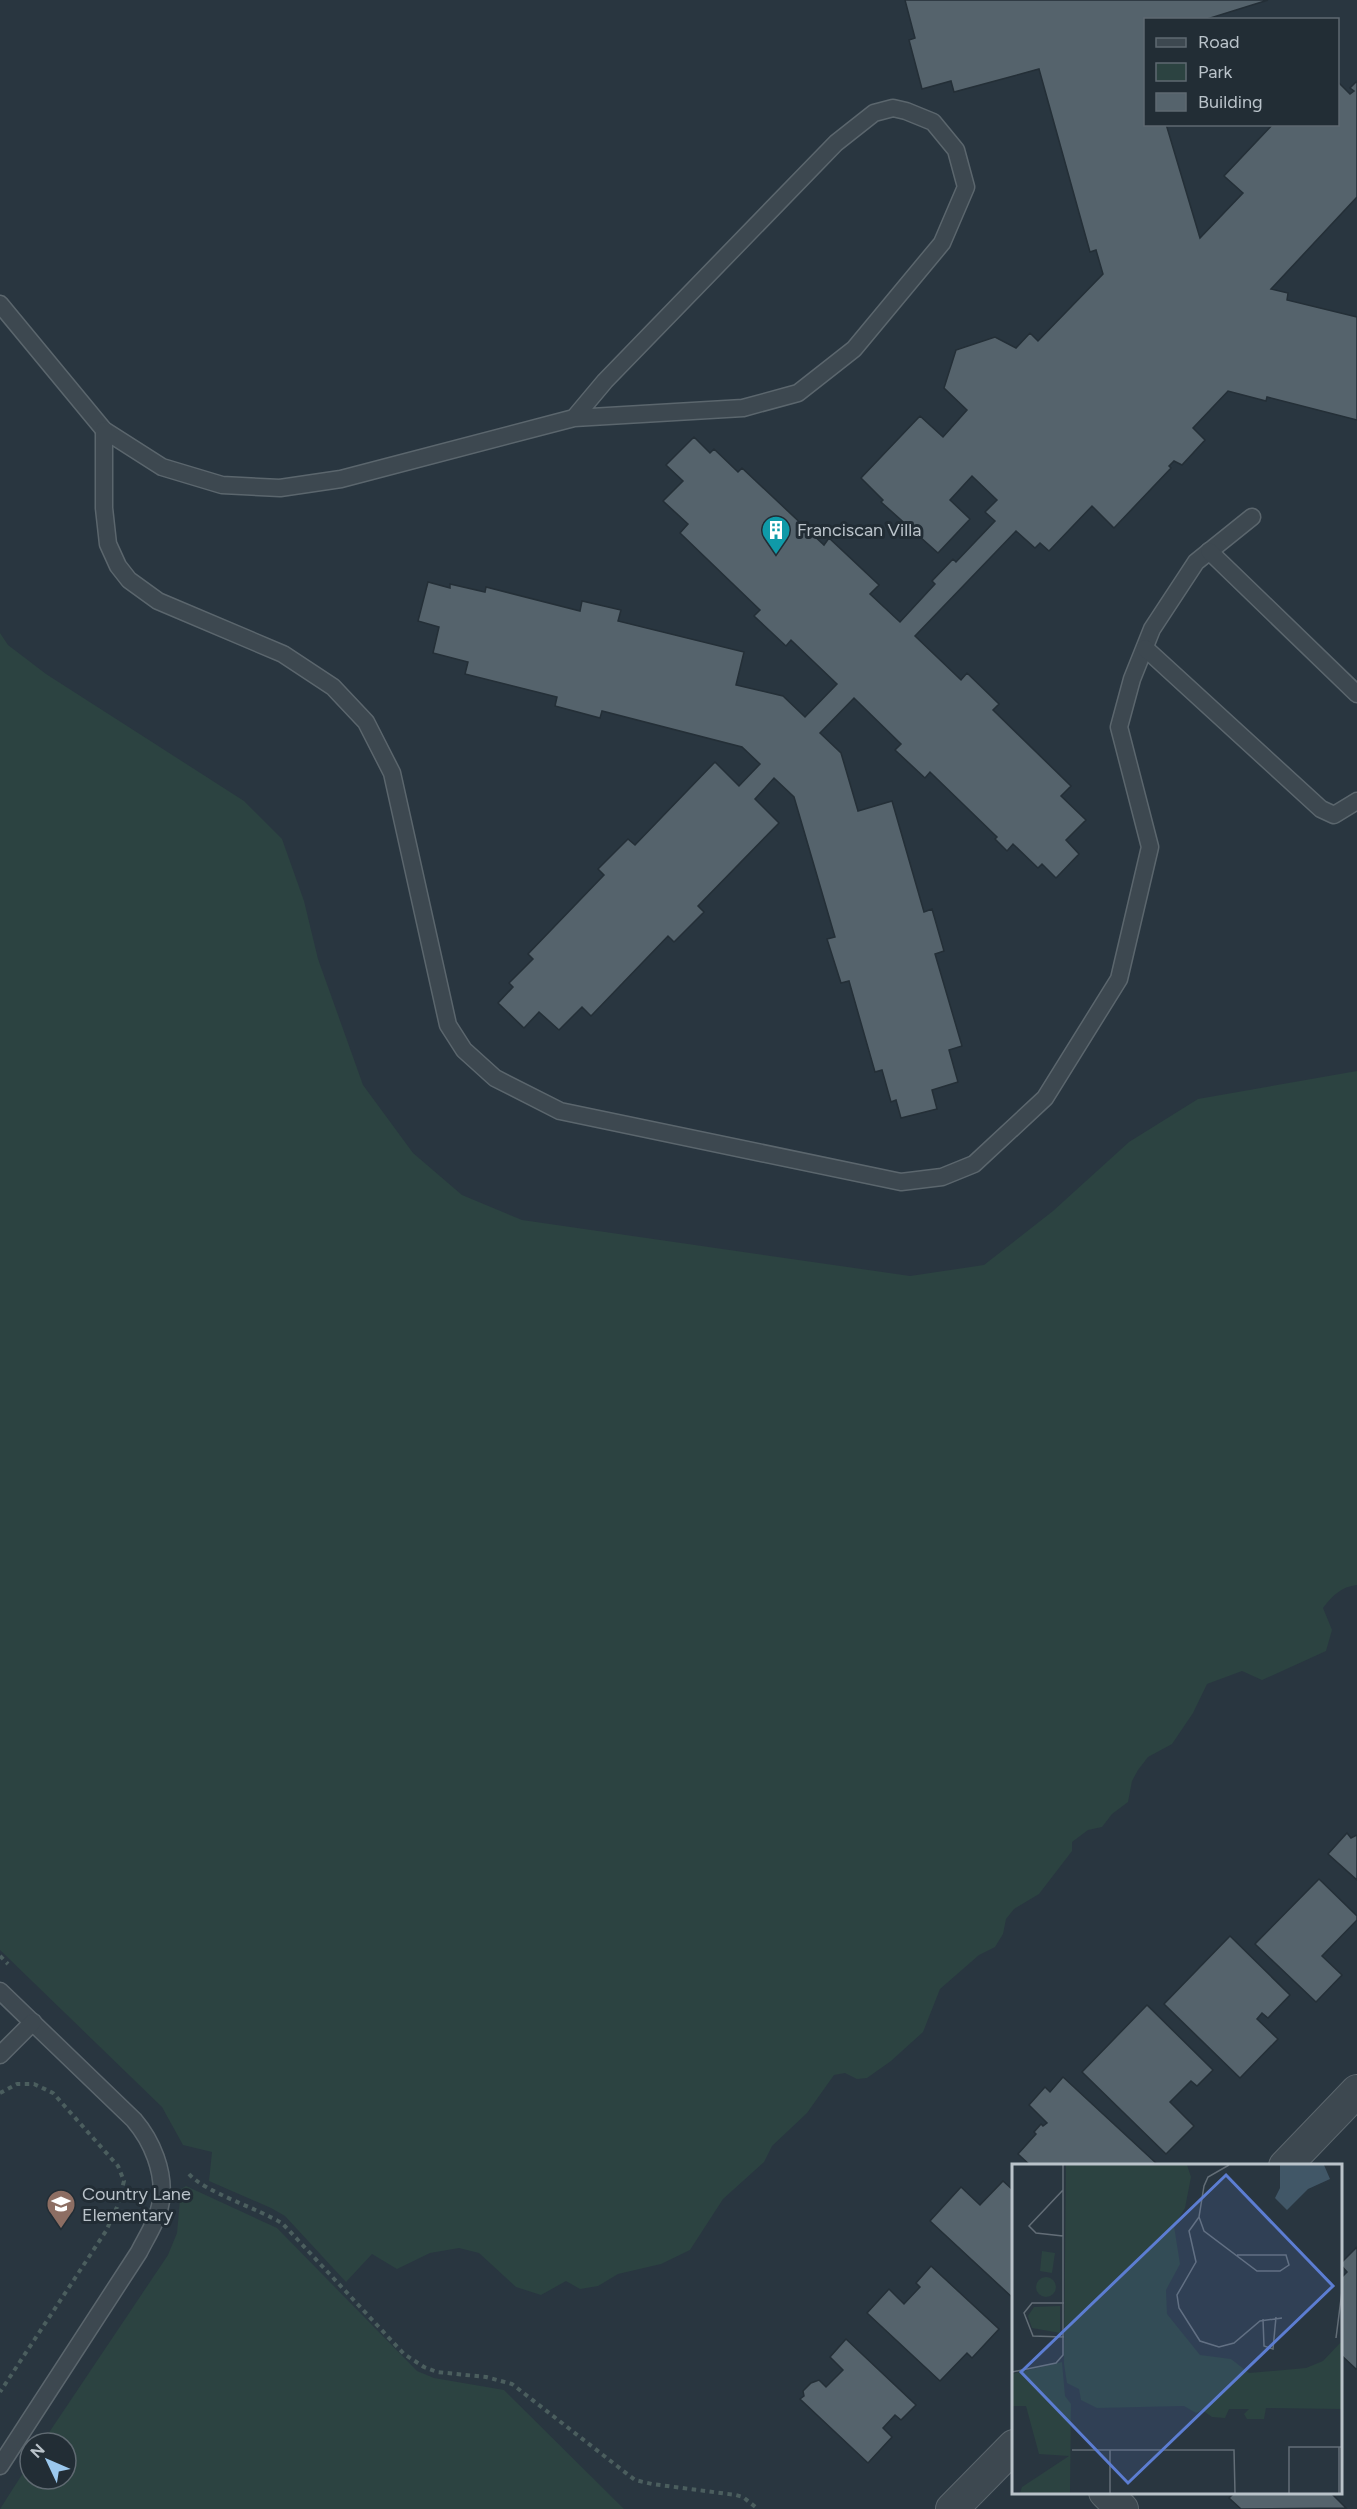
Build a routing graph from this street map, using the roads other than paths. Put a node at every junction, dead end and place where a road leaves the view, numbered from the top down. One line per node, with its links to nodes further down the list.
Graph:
1 (0, 304): 3 (lane)
2 (574, 418): 2 (lane); 3 (lane)
3 (104, 430): 6 (lane)
4 (1252, 517): 5 (lane)
5 (1209, 551): 6 (lane); 7 (lane)
6 (1145, 648): 8 (lane)
7 (1357, 694)
8 (1357, 801)
9 (0, 1991): 10 (lane)
10 (33, 2022): 11 (lane); 15 (lane)
11 (0, 2055)
12 (1357, 2091): 13 (street)
13 (1287, 2164)
14 (1012, 2448): 17 (street)
15 (0, 2466)
16 (1106, 2494): 18 (street)
17 (952, 2509)
18 (1122, 2509)

